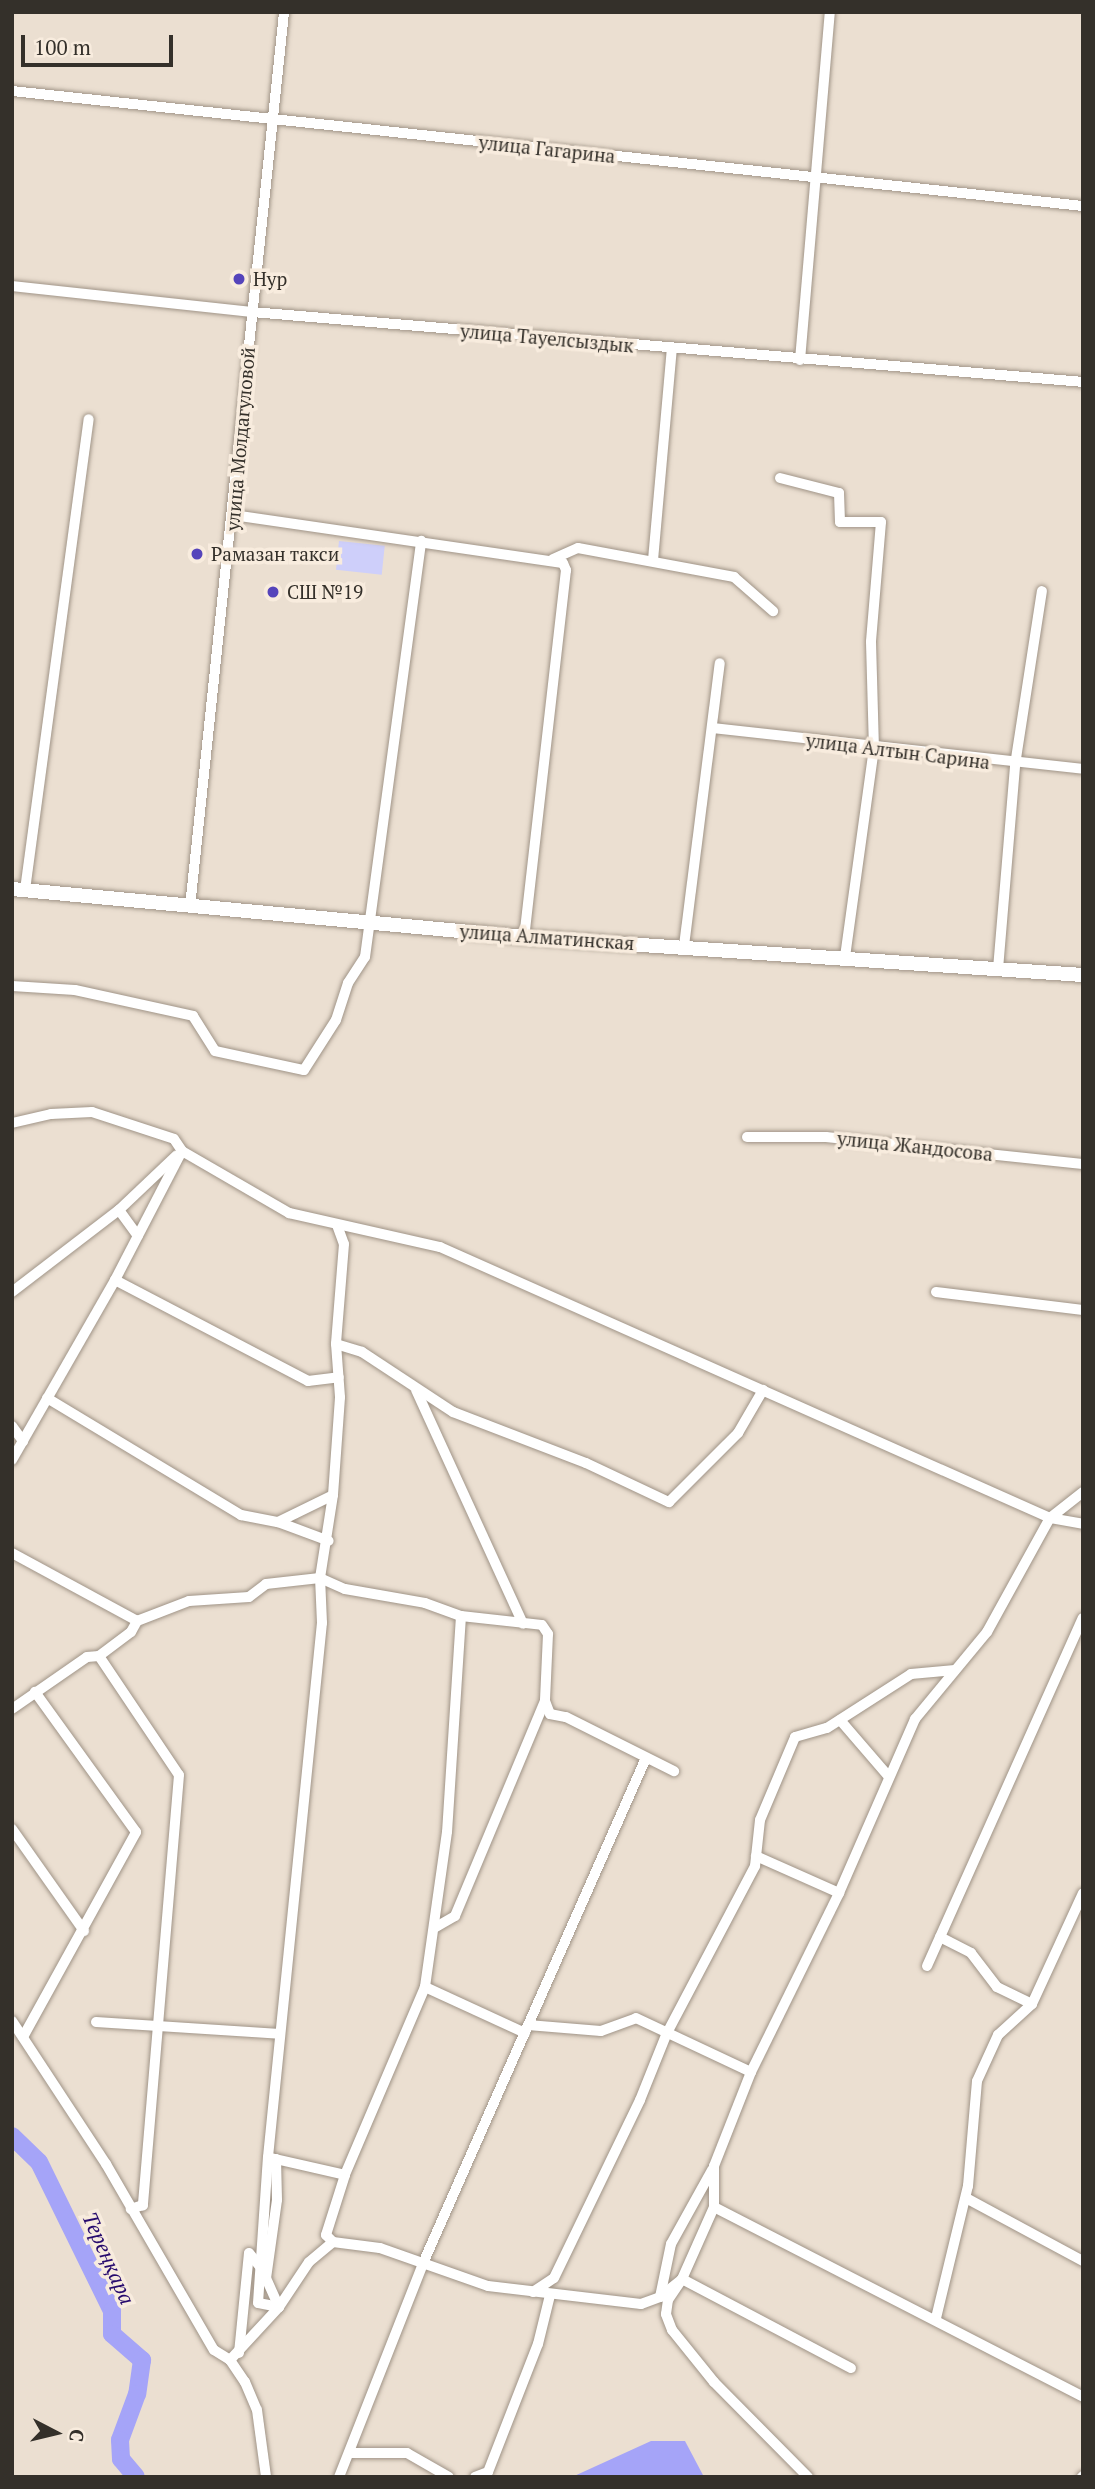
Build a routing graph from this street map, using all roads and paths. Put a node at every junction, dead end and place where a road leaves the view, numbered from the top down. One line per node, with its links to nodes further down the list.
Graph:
1 (284, 12): 4 (street, улица Молдагуловой)
2 (830, 12): 5 (street)
3 (12, 92): 4 (street, улица Гагарина)
4 (272, 121): 5 (street, улица Гагарина); 8 (street, улица Молдагуловой)
5 (818, 176): 6 (street, улица Гагарина); 10 (street)
6 (1083, 206)
7 (12, 286): 8 (street, улица Тауелсыздык)
8 (253, 312): 9 (street, улица Тауелсыздык); 14 (street, улица Молдагуловой)
9 (672, 349): 10 (street, улица Тауелсыздык); 17 (street)
10 (800, 360): 11 (street, улица Тауелсыздык)
11 (1083, 382)
12 (89, 419): 25 (street)
13 (780, 478): 22 (street)
14 (233, 515): 15 (street); 26 (street, улица Молдагуловой)
15 (421, 541): 16 (street); 27 (street)
16 (553, 559): 17 (street); 28 (street)
17 (653, 560): 19 (street)
18 (1042, 591): 23 (street)
19 (773, 611)
20 (720, 663): 21 (street)
21 (713, 728): 22 (street, улица Алтын Сарина); 29 (street)
22 (874, 748): 23 (street, улица Алтын Сарина); 30 (street)
23 (1015, 765): 24 (street, улица Алтын Сарина); 31 (street)
24 (1083, 769)
25 (19, 889): 26 (street, улица Алматинская)
26 (190, 907): 27 (street, улица Алматинская)
27 (369, 923): 28 (street, улица Алматинская); 33 (street)
28 (524, 937): 29 (street, улица Алматинская)
29 (684, 946): 30 (street, улица Алматинская)
30 (845, 956): 31 (street, улица Алматинская)
31 (998, 969): 32 (street, улица Алматинская)
32 (1083, 975)
33 (12, 986)
34 (12, 1123): 36 (street)
35 (747, 1137): 37 (street, улица Жандосова)
36 (182, 1151): 38 (street); 39 (street); 40 (street)
37 (1083, 1164)
38 (119, 1210): 40 (street); 42 (street)
39 (337, 1225): 45 (street); 48 (street)
40 (138, 1236): 41 (street)
41 (116, 1280): 46 (street); 49 (street)
42 (12, 1292)
43 (936, 1292): 44 (street)
44 (1083, 1310)
45 (336, 1344): 46 (street); 47 (street)
46 (339, 1377): 54 (street)
47 (415, 1390): 48 (street); 64 (street)
48 (763, 1390): 55 (street)
49 (47, 1398): 51 (street); 56 (street)
50 (12, 1426): 51 (street)
51 (23, 1441): 52 (street)
52 (12, 1460)
53 (1083, 1492): 55 (street)
54 (334, 1495): 56 (street); 58 (street)
55 (1050, 1518): 57 (street); 66 (street)
56 (278, 1522): 58 (street)
57 (1083, 1524)
58 (329, 1541): 60 (street)
59 (12, 1553): 63 (street)
60 (320, 1578): 61 (street); 63 (street); 89 (street)
61 (461, 1616): 64 (street); 78 (street)
62 (1083, 1618): 80 (street)
63 (137, 1621): 65 (street)
64 (523, 1624): 68 (street)
65 (99, 1656): 67 (street); 86 (street)
66 (956, 1670): 70 (street); 73 (street)
67 (35, 1692): 69 (street); 79 (street)
68 (545, 1701): 71 (street); 78 (street)
69 (12, 1709)
70 (840, 1720): 73 (street); 75 (street)
71 (646, 1758): 72 (street); 87 (street)
72 (674, 1771)
73 (890, 1777): 76 (street)
74 (12, 1829): 79 (street)
75 (756, 1856): 76 (street); 88 (street)
76 (839, 1893): 91 (street)
77 (1083, 1893): 83 (street)
78 (436, 1927): 82 (street)
79 (84, 1931): 90 (street)
80 (940, 1937): 81 (street); 83 (street)
81 (927, 1966)
82 (425, 1987): 87 (street); 94 (street)
83 (1032, 2004): 95 (street)
84 (12, 2021): 90 (street)
85 (96, 2022): 86 (street)
86 (160, 2027): 89 (street); 97 (street)
87 (526, 2029): 88 (street); 99 (street)
88 (667, 2033): 91 (street); 104 (street)
89 (280, 2034): 92 (street)
90 (23, 2037): 97 (street)
91 (751, 2072): 93 (street)
92 (272, 2158): 94 (street); 101 (street); 102 (street)
93 (714, 2166): 96 (street); 106 (street)
94 (345, 2175): 98 (street)
95 (966, 2198): 100 (street); 108 (street)
96 (714, 2207): 103 (street); 108 (street)
97 (131, 2209): 110 (street)
98 (333, 2242): 99 (street); 107 (street)
99 (424, 2261): 104 (street); 113 (street)
100 (1083, 2261)
101 (260, 2266): 102 (street); 107 (street); 109 (street)
102 (266, 2278): 107 (street)
103 (681, 2279): 106 (street); 111 (street); 118 (street)
104 (533, 2292): 105 (street)
105 (550, 2295): 106 (street); 117 (street)
106 (660, 2298)
107 (279, 2306): 109 (street)
108 (936, 2318): 112 (street)
109 (239, 2353): 110 (street)
110 (230, 2360): 114 (street)
111 (851, 2368)
112 (1083, 2397)
113 (349, 2453): 115 (street); 116 (street)
114 (266, 2477)
115 (339, 2477)
116 (449, 2477)
117 (475, 2477)
118 (808, 2477)

